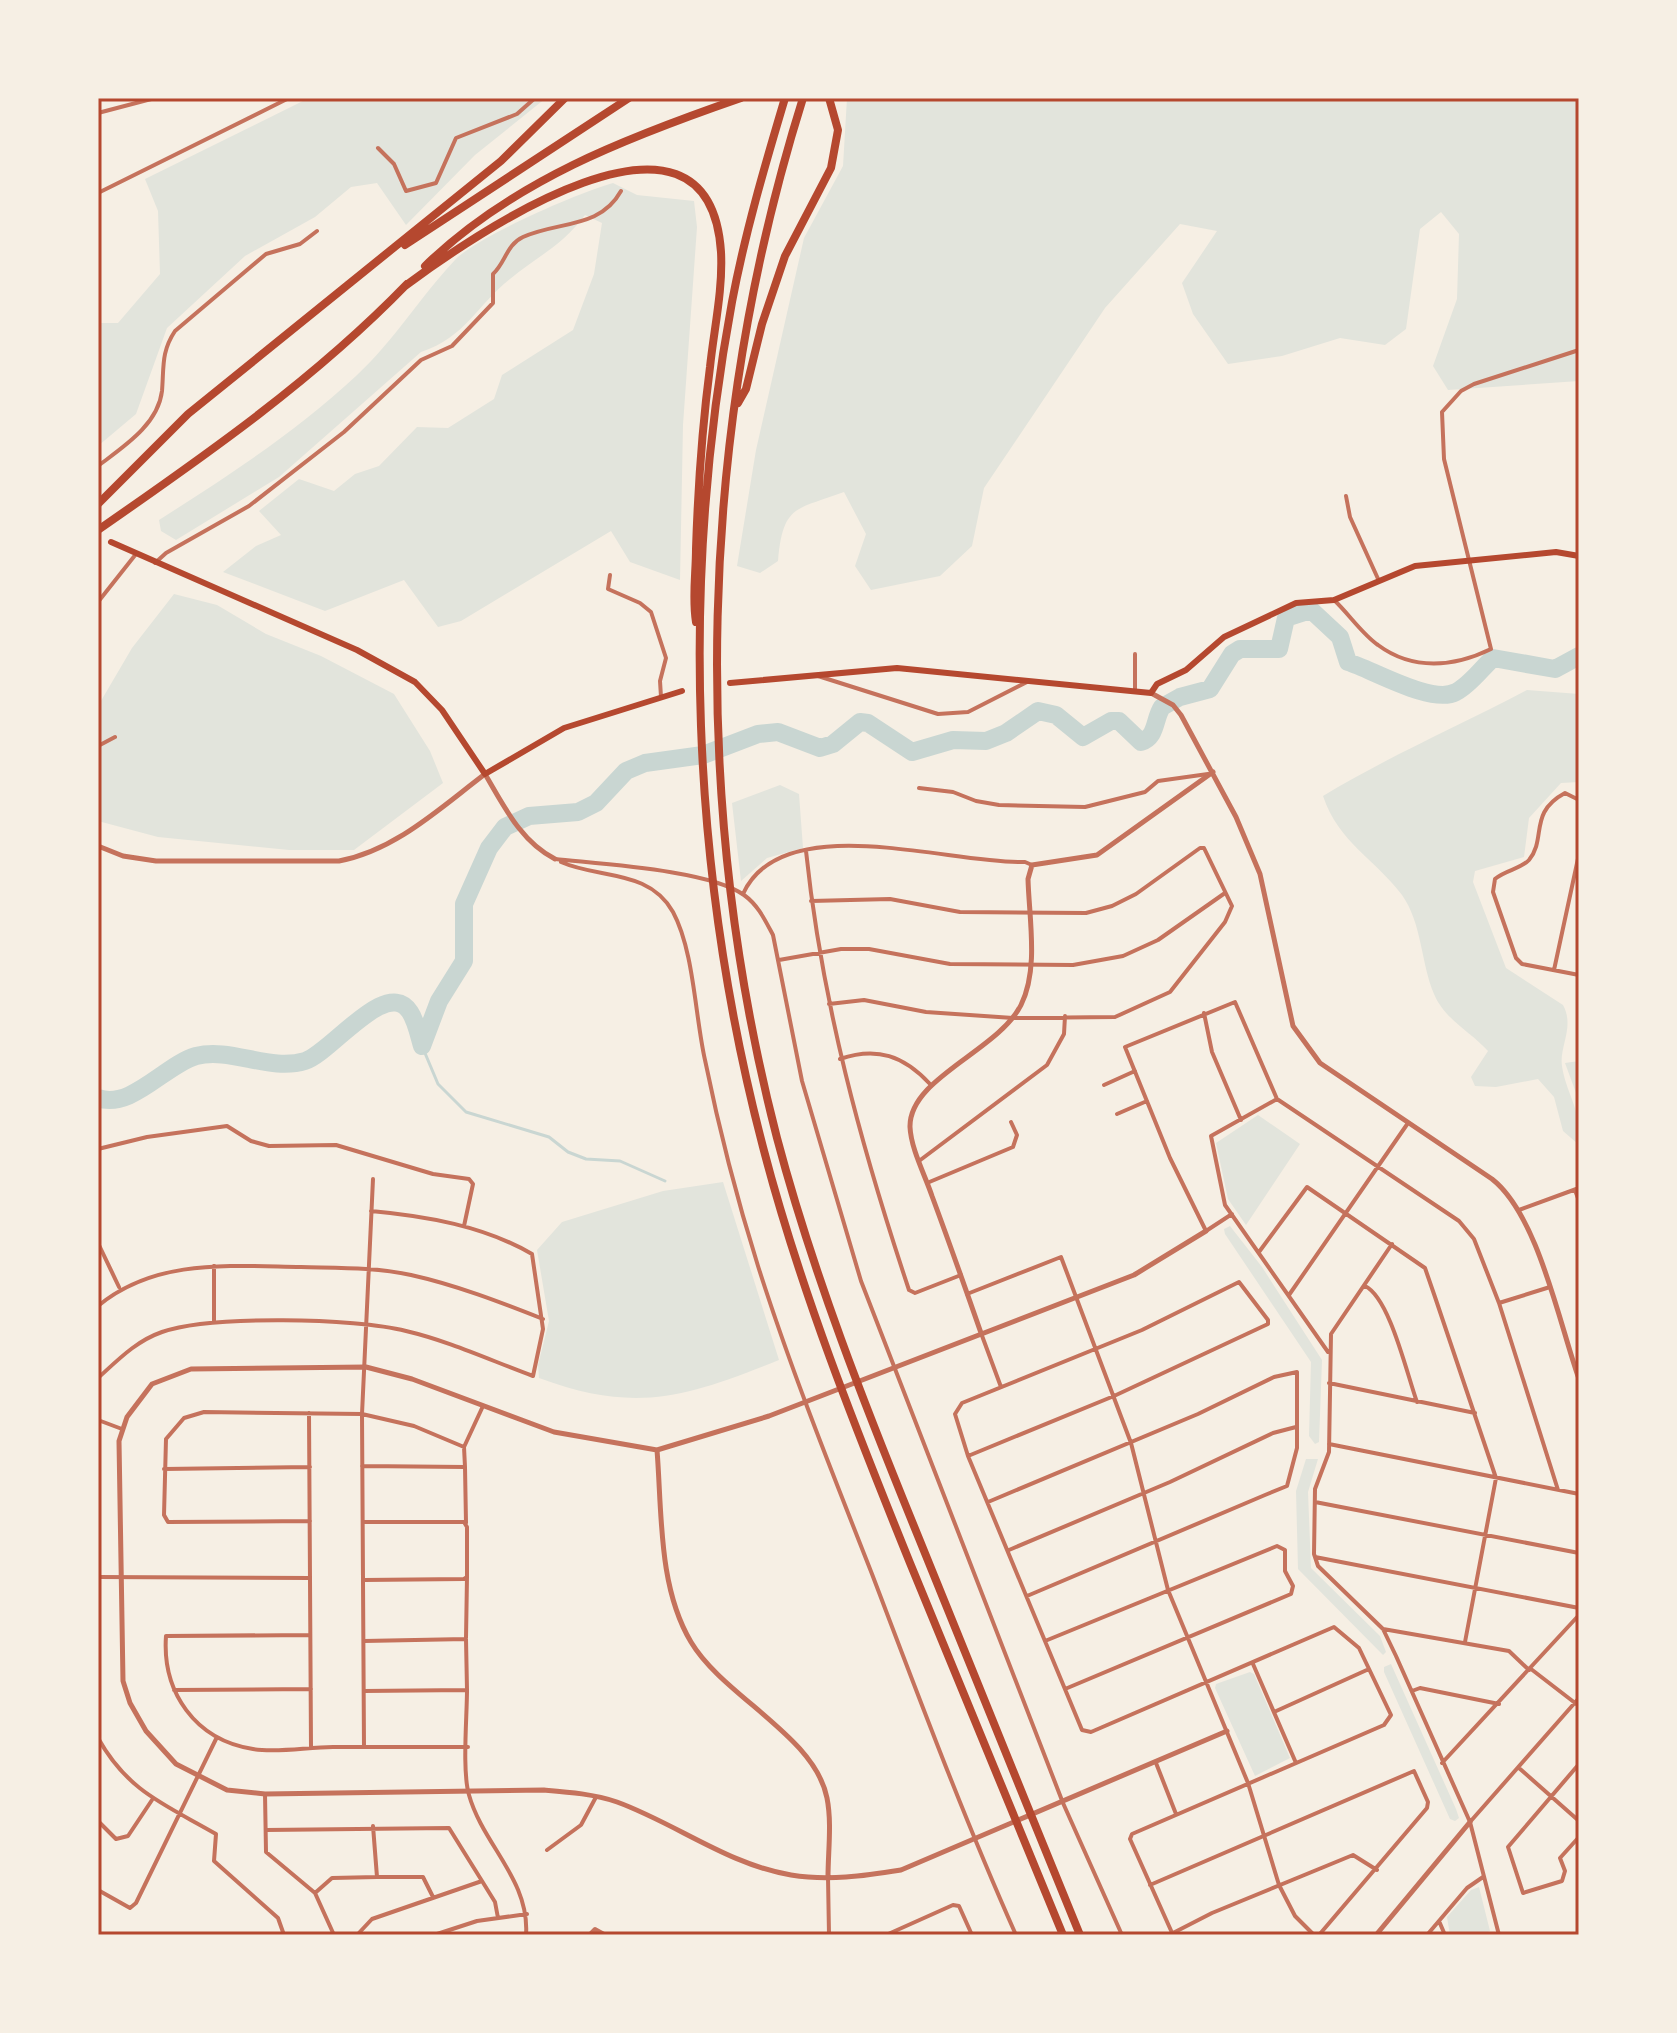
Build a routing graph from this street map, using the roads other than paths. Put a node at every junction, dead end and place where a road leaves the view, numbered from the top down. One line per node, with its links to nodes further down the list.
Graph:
1 (155, 98): 12 (street)
2 (272, 98): 11 (street)
3 (289, 98): 11 (street)
4 (535, 98): 13 (street)
5 (565, 98): 17 (highway)
6 (629, 98): 17 (highway)
7 (741, 98): 18 (highway)
8 (785, 98): 34 (highway)
9 (803, 98): 20 (highway)
10 (829, 98): 20 (highway)
11 (275, 105): 15 (street)
12 (98, 113)
13 (378, 148)
14 (621, 191): 29 (street)
15 (98, 193)
16 (317, 231): 21 (street)
17 (362, 274): 23 (highway)
18 (405, 286): 24 (highway); 34 (highway)
19 (1579, 350): 28 (street)
20 (734, 410): 239 (highway)
21 (98, 466)
22 (1346, 496): 31 (street)
23 (98, 504)
24 (98, 530)
25 (111, 542): 26 (main road)
26 (136, 554): 29 (main road); 33 (street)
27 (1579, 556): 28 (main road)
28 (1470, 559): 31 (main road); 32 (street)
29 (155, 563): 46 (main road)
30 (610, 575): 42 (street)
31 (1379, 581): 32 (main road)
32 (1334, 600): 41 (main road)
33 (98, 602)
34 (699, 641): 238 (highway)
35 (1135, 654): 39 (street)
36 (812, 673): 37 (main road); 37 (street); 38 (main road)
37 (1030, 680): 39 (main road)
38 (730, 683)
39 (1135, 689): 41 (main road)
40 (682, 691): 42 (main road)
41 (1151, 693): 45 (street)
42 (661, 697): 46 (main road)
43 (115, 737): 44 (street)
44 (98, 746)
45 (1213, 772): 47 (street); 53 (street); 76 (street)
46 (485, 774): 49 (street); 52 (street)
47 (919, 788)
48 (1579, 800): 61 (street)
49 (98, 846)
50 (806, 851): 53 (street); 55 (street); 56 (street)
51 (1579, 854): 61 (street)
52 (555, 859): 55 (street); 118 (street)
53 (1032, 865): 57 (street)
54 (1225, 893): 57 (street); 60 (street); 65 (street)
55 (743, 895): 59 (street)
56 (811, 901): 57 (street); 58 (street)
57 (1029, 915): 60 (street)
58 (820, 952): 59 (street); 60 (street); 63 (street)
59 (779, 960): 111 (street)
60 (1031, 966): 66 (street)
61 (1554, 970): 62 (street)
62 (1579, 975)
63 (829, 1004): 66 (street); 67 (street)
64 (1204, 1013): 68 (street); 71 (street); 74 (street)
65 (1065, 1016): 66 (street); 78 (street)
66 (1013, 1018): 69 (street)
67 (840, 1059): 69 (street); 95 (street)
68 (1135, 1071): 70 (street); 72 (street)
69 (930, 1084): 78 (street)
70 (1104, 1085)
71 (1277, 1099): 74 (street); 79 (street)
72 (1147, 1101): 73 (street); 89 (street)
73 (1117, 1114)
74 (1241, 1120): 87 (street)
75 (1011, 1122): 81 (street)
76 (1409, 1122): 79 (street); 84 (street)
77 (98, 1149): 88 (street)
78 (919, 1161): 81 (street)
79 (1378, 1167): 86 (street); 102 (street)
80 (373, 1179): 85 (street)
81 (927, 1183): 95 (street)
82 (1577, 1189): 83 (street); 84 (street)
83 (1579, 1201)
84 (1519, 1210): 97 (street)
85 (371, 1211): 88 (street); 94 (street)
86 (1347, 1213): 91 (street); 92 (street); 100 (street)
87 (1232, 1214): 89 (street); 92 (street)
88 (464, 1226): 104 (street)
89 (1206, 1231): 101 (street)
90 (98, 1243): 98 (street)
91 (1392, 1244): 96 (street); 122 (street)
92 (1259, 1252): 100 (street)
93 (214, 1266): 94 (street); 98 (street); 105 (street)
94 (369, 1269): 104 (street); 106 (street)
95 (961, 1275): 99 (street)
96 (1365, 1286): 109 (street); 119 (street)
97 (1550, 1287): 102 (street); 112 (street)
98 (120, 1288): 103 (street)
99 (967, 1294): 101 (street); 107 (street)
100 (1289, 1295): 109 (street)
101 (1076, 1297): 107 (street); 108 (street)
102 (1499, 1303): 137 (street)
103 (98, 1306)
104 (543, 1319): 106 (street)
105 (214, 1321): 106 (street); 113 (street)
106 (367, 1325): 110 (street)
107 (981, 1333): 111 (street); 116 (street)
108 (1096, 1349): 116 (street); 117 (street); 117 (street)
109 (1329, 1354): 115 (street)
110 (366, 1367): 120 (street); 123 (street); 126 (street)
111 (894, 1367): 118 (street); 199 (street)
112 (1578, 1370): 114 (street)
113 (98, 1378)
114 (1579, 1379)
115 (1329, 1383): 119 (street); 128 (street)
116 (1001, 1388): 131 (street)
117 (1114, 1396): 127 (street); 131 (street)
118 (804, 1400): 130 (street); 209 (street)
119 (1417, 1402): 122 (street)
120 (483, 1406): 129 (street); 130 (street)
121 (309, 1413): 123 (street); 133 (street); 135 (street)
122 (1475, 1413): 136 (street)
123 (362, 1414): 129 (street); 132 (street)
124 (98, 1420): 126 (street)
125 (1297, 1426): 127 (street); 138 (street); 146 (street)
126 (122, 1429): 152 (street)
127 (1131, 1443): 138 (street); 140 (street)
128 (1329, 1444): 136 (street); 141 (street)
129 (464, 1447): 134 (street)
130 (657, 1450): 213 (street)
131 (968, 1456): 140 (street)
132 (362, 1466): 134 (street); 143 (street)
133 (310, 1467): 135 (street); 142 (street)
134 (465, 1467): 144 (street)
135 (163, 1469): 142 (street)
136 (1496, 1478): 137 (street); 145 (street)
137 (1558, 1490): 139 (street)
138 (1145, 1491): 146 (street); 147 (street)
139 (1579, 1494)
140 (988, 1502): 147 (street)
141 (1315, 1502): 145 (street); 149 (street)
142 (310, 1521): 153 (street)
143 (363, 1522): 144 (street); 154 (street)
144 (466, 1523): 151 (street)
145 (1485, 1535): 148 (street); 155 (street)
146 (1155, 1541): 156 (street); 157 (street)
147 (1009, 1550): 157 (street)
148 (1579, 1553)
149 (1315, 1557): 155 (street); 160 (street)
150 (98, 1577): 152 (street)
151 (467, 1577): 154 (street); 163 (street)
152 (120, 1578): 153 (street); 192 (street)
153 (310, 1578): 161 (street)
154 (363, 1580): 164 (street)
155 (1475, 1588): 158 (street); 166 (street)
156 (1168, 1590): 162 (street); 162 (street); 165 (street)
157 (1027, 1596): 165 (street)
158 (1579, 1608)
159 (1579, 1615): 169 (street)
160 (1383, 1629): 166 (street); 176 (street)
161 (310, 1635): 171 (street); 173 (street)
162 (1186, 1638): 170 (street); 172 (street)
163 (466, 1639): 164 (street); 174 (street)
164 (364, 1641): 175 (street)
165 (1045, 1641): 172 (street)
166 (1465, 1642): 169 (street)
167 (1253, 1664): 168 (street); 170 (street); 180 (street)
168 (1369, 1669): 180 (street); 188 (street)
169 (1530, 1669): 178 (street); 179 (street)
170 (1207, 1685): 172 (street); 181 (street)
171 (311, 1689): 173 (street); 184 (street)
172 (1065, 1689)
173 (174, 1690): 183 (street)
174 (467, 1690): 175 (street); 186 (street)
175 (364, 1691): 185 (street)
176 (1412, 1691): 178 (street); 189 (street)
177 (1579, 1698): 179 (street)
178 (1499, 1704): 189 (street)
179 (1576, 1706): 191 (street)
180 (1274, 1712): 188 (street)
181 (1227, 1731): 187 (street); 193 (street)
182 (98, 1738): 198 (street)
183 (216, 1739): 184 (street); 192 (street)
184 (311, 1747): 185 (street)
185 (364, 1747): 186 (street)
186 (468, 1747): 194 (street)
187 (1156, 1763): 199 (street); 200 (street)
188 (1296, 1763): 193 (street)
189 (1442, 1763): 204 (street)
190 (1579, 1764): 196 (street)
191 (1519, 1768): 196 (street); 204 (street)
192 (195, 1777): 195 (street); 201 (street)
193 (1248, 1783): 200 (street); 207 (street)
194 (467, 1790): 195 (street); 197 (street); 221 (street)
195 (265, 1794): 206 (street)
196 (1551, 1796): 203 (street); 208 (street)
197 (596, 1797): 210 (street); 213 (street)
198 (152, 1800): 201 (street); 202 (street)
199 (1063, 1803): 209 (street); 240 (street)
200 (1176, 1814): 216 (street)
201 (178, 1817): 218 (street); 227 (street)
202 (98, 1821)
203 (1579, 1821)
204 (1470, 1822): 214 (street); 242 (street)
205 (373, 1826): 206 (street); 212 (street); 215 (street)
206 (266, 1830): 219 (street)
207 (1266, 1833): 211 (street); 216 (street); 217 (street)
208 (1579, 1837)
209 (974, 1841): 213 (street); 237 (street)
210 (547, 1850)
211 (1378, 1870): 217 (street); 241 (street)
212 (377, 1877): 219 (street); 220 (street)
213 (828, 1877): 234 (street)
214 (1483, 1877): 223 (street); 245 (street)
215 (482, 1881): 220 (street); 222 (street)
216 (1150, 1885): 225 (street)
217 (1279, 1885): 225 (street); 241 (street)
218 (98, 1890)
219 (315, 1893): 228 (street)
220 (433, 1897): 229 (street)
221 (527, 1914): 222 (street); 231 (street)
222 (498, 1918): 230 (street)
223 (1439, 1921): 243 (street); 244 (street)
224 (98, 1934): 226 (street)
225 (1173, 1934)
226 (178, 1935)
227 (284, 1935)
228 (334, 1935)
229 (357, 1935)
230 (434, 1935)
231 (526, 1935)
232 (589, 1935): 233 (street)
233 (606, 1935)
234 (829, 1935)
235 (886, 1935): 236 (street)
236 (972, 1935)
237 (1016, 1935)
238 (1063, 1935)
239 (1080, 1935)
240 (1122, 1935)
241 (1316, 1935)
242 (1376, 1935)
243 (1427, 1935)
244 (1445, 1935)
245 (1499, 1935)

